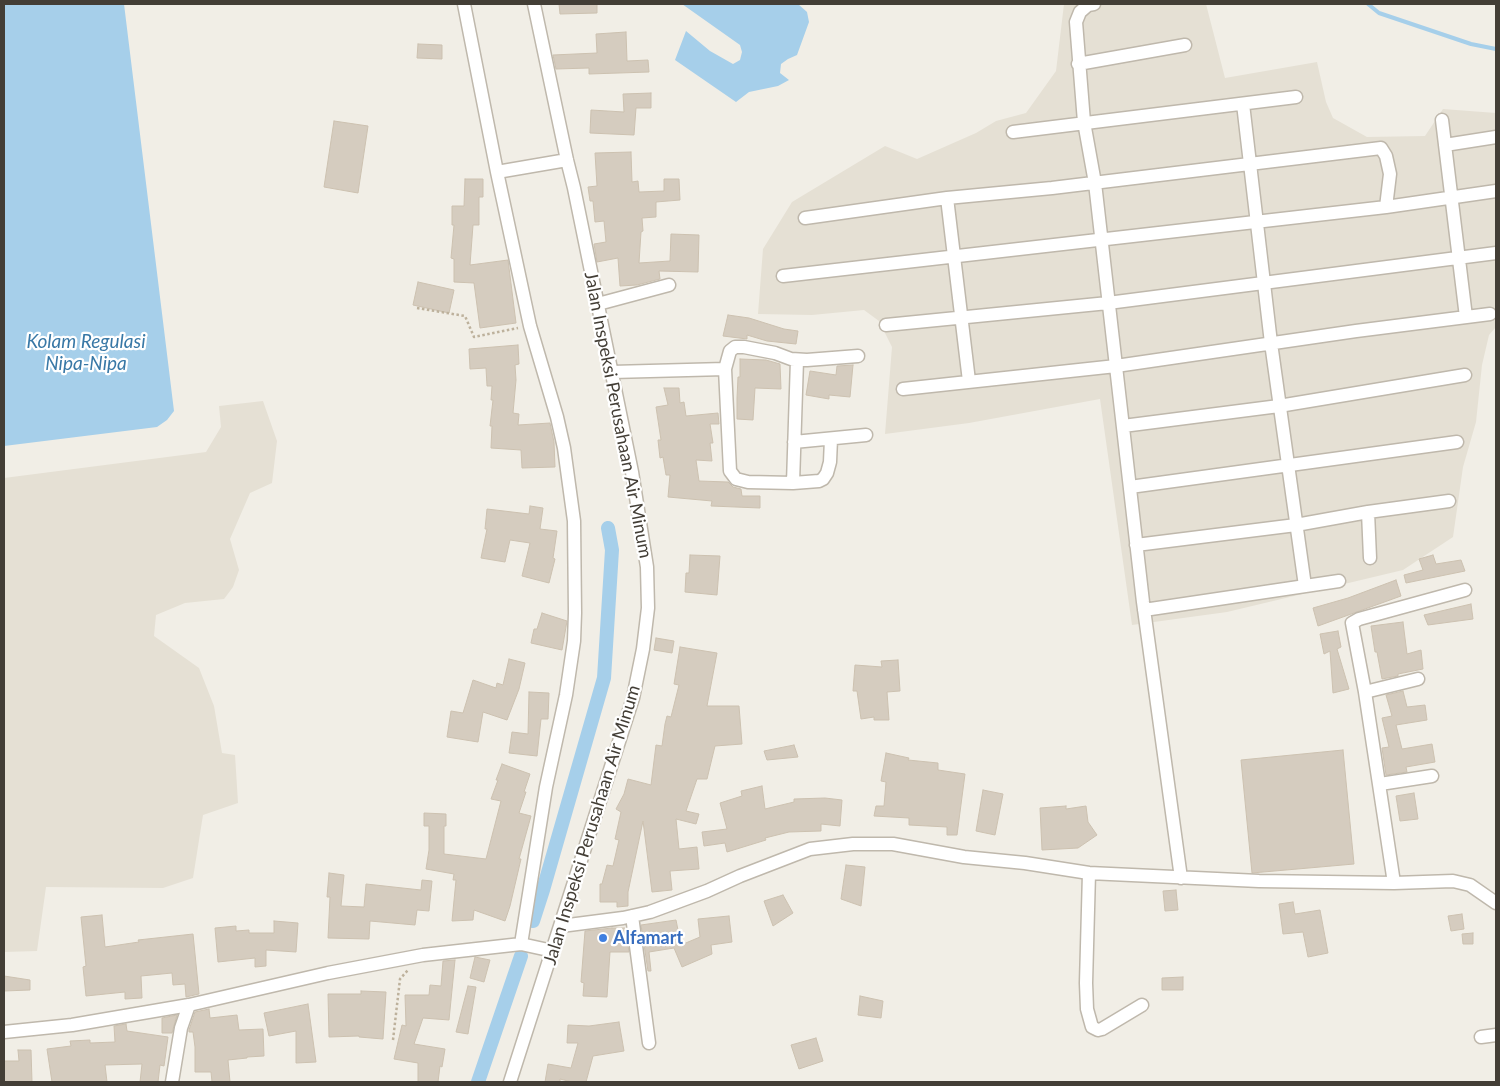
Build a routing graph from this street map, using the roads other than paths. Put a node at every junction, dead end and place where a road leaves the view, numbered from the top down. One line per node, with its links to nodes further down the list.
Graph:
1 (464, 4): 15 (street)
2 (534, 4): 13 (street, Jalan Inspeksi Perusahaan Air Minum)
3 (1094, 4): 5 (street)
4 (1185, 45): 5 (street)
5 (1078, 64): 9 (street)
6 (1296, 97): 7 (street)
7 (1243, 104): 9 (street); 14 (street)
8 (1442, 120): 12 (street)
9 (1084, 122): 10 (street); 16 (street)
10 (1013, 132)
11 (1496, 137): 12 (street)
12 (1445, 145): 18 (street)
13 (567, 160): 15 (street); 31 (street, Jalan Inspeksi Perusahaan Air Minum)
14 (1251, 164): 16 (street); 20 (street); 22 (street)
15 (497, 172): 73 (street)
16 (1095, 183): 19 (street); 23 (street)
17 (1496, 191): 18 (street)
18 (1451, 197): 20 (street); 26 (street)
19 (947, 198): 21 (street); 25 (street)
20 (1386, 206): 22 (street)
21 (805, 218)
22 (1257, 222): 23 (street); 28 (street)
23 (1102, 239): 25 (street); 30 (street)
24 (1496, 253): 26 (street)
25 (953, 257): 27 (street); 34 (street)
26 (1458, 258): 28 (street); 33 (street)
27 (783, 276)
28 (1263, 284): 30 (street); 36 (street)
29 (669, 285): 31 (street)
30 (1108, 303): 34 (street); 39 (street)
31 (598, 304): 41 (street, Jalan Inspeksi Perusahaan Air Minum)
32 (1490, 314): 33 (street)
33 (1466, 317): 36 (street)
34 (960, 318): 35 (street); 43 (street)
35 (886, 325)
36 (1271, 343): 39 (street); 45 (street)
37 (858, 356): 38 (street)
38 (797, 360): 40 (street); 49 (street)
39 (1116, 366): 43 (street); 46 (street)
40 (725, 369): 41 (street); 52 (street)
41 (612, 372): 72 (street, Jalan Inspeksi Perusahaan Air Minum)
42 (1466, 374): 45 (street)
43 (969, 381): 44 (street)
44 (903, 389)
45 (1280, 406): 46 (street); 51 (street)
46 (1123, 426): 53 (street)
47 (866, 434): 48 (street)
48 (831, 439): 49 (street); 52 (street)
49 (794, 442): 52 (street)
50 (1458, 442): 51 (street)
51 (1287, 466): 53 (street); 56 (street)
52 (793, 483)
53 (1130, 487): 57 (street)
54 (1449, 501): 55 (street)
55 (1368, 512): 56 (street); 58 (street)
56 (1296, 524): 57 (street); 60 (street)
57 (1136, 545): 62 (street)
58 (1370, 558)
59 (1339, 581): 60 (street)
60 (1305, 586): 62 (street)
61 (1465, 590): 64 (street)
62 (1144, 610): 68 (street)
63 (1418, 680): 64 (street)
64 (1365, 692): 66 (street)
65 (1432, 776): 66 (street)
66 (1380, 784): 69 (street)
67 (1090, 873): 68 (street); 71 (street); 76 (street)
68 (1181, 878): 69 (street)
69 (1394, 883): 70 (street)
70 (1496, 903)
71 (632, 916): 72 (street); 80 (street)
72 (561, 926): 74 (street, Jalan Inspeksi Perusahaan Air Minum)
73 (521, 944): 74 (street); 75 (street)
74 (553, 951): 82 (street, Jalan Inspeksi Perusahaan Air Minum)
75 (189, 1005): 77 (street); 81 (street)
76 (1142, 1005)
77 (4, 1032)
78 (1496, 1035): 79 (street)
79 (1481, 1037)
80 (649, 1043)
81 (172, 1082)
82 (510, 1082)

